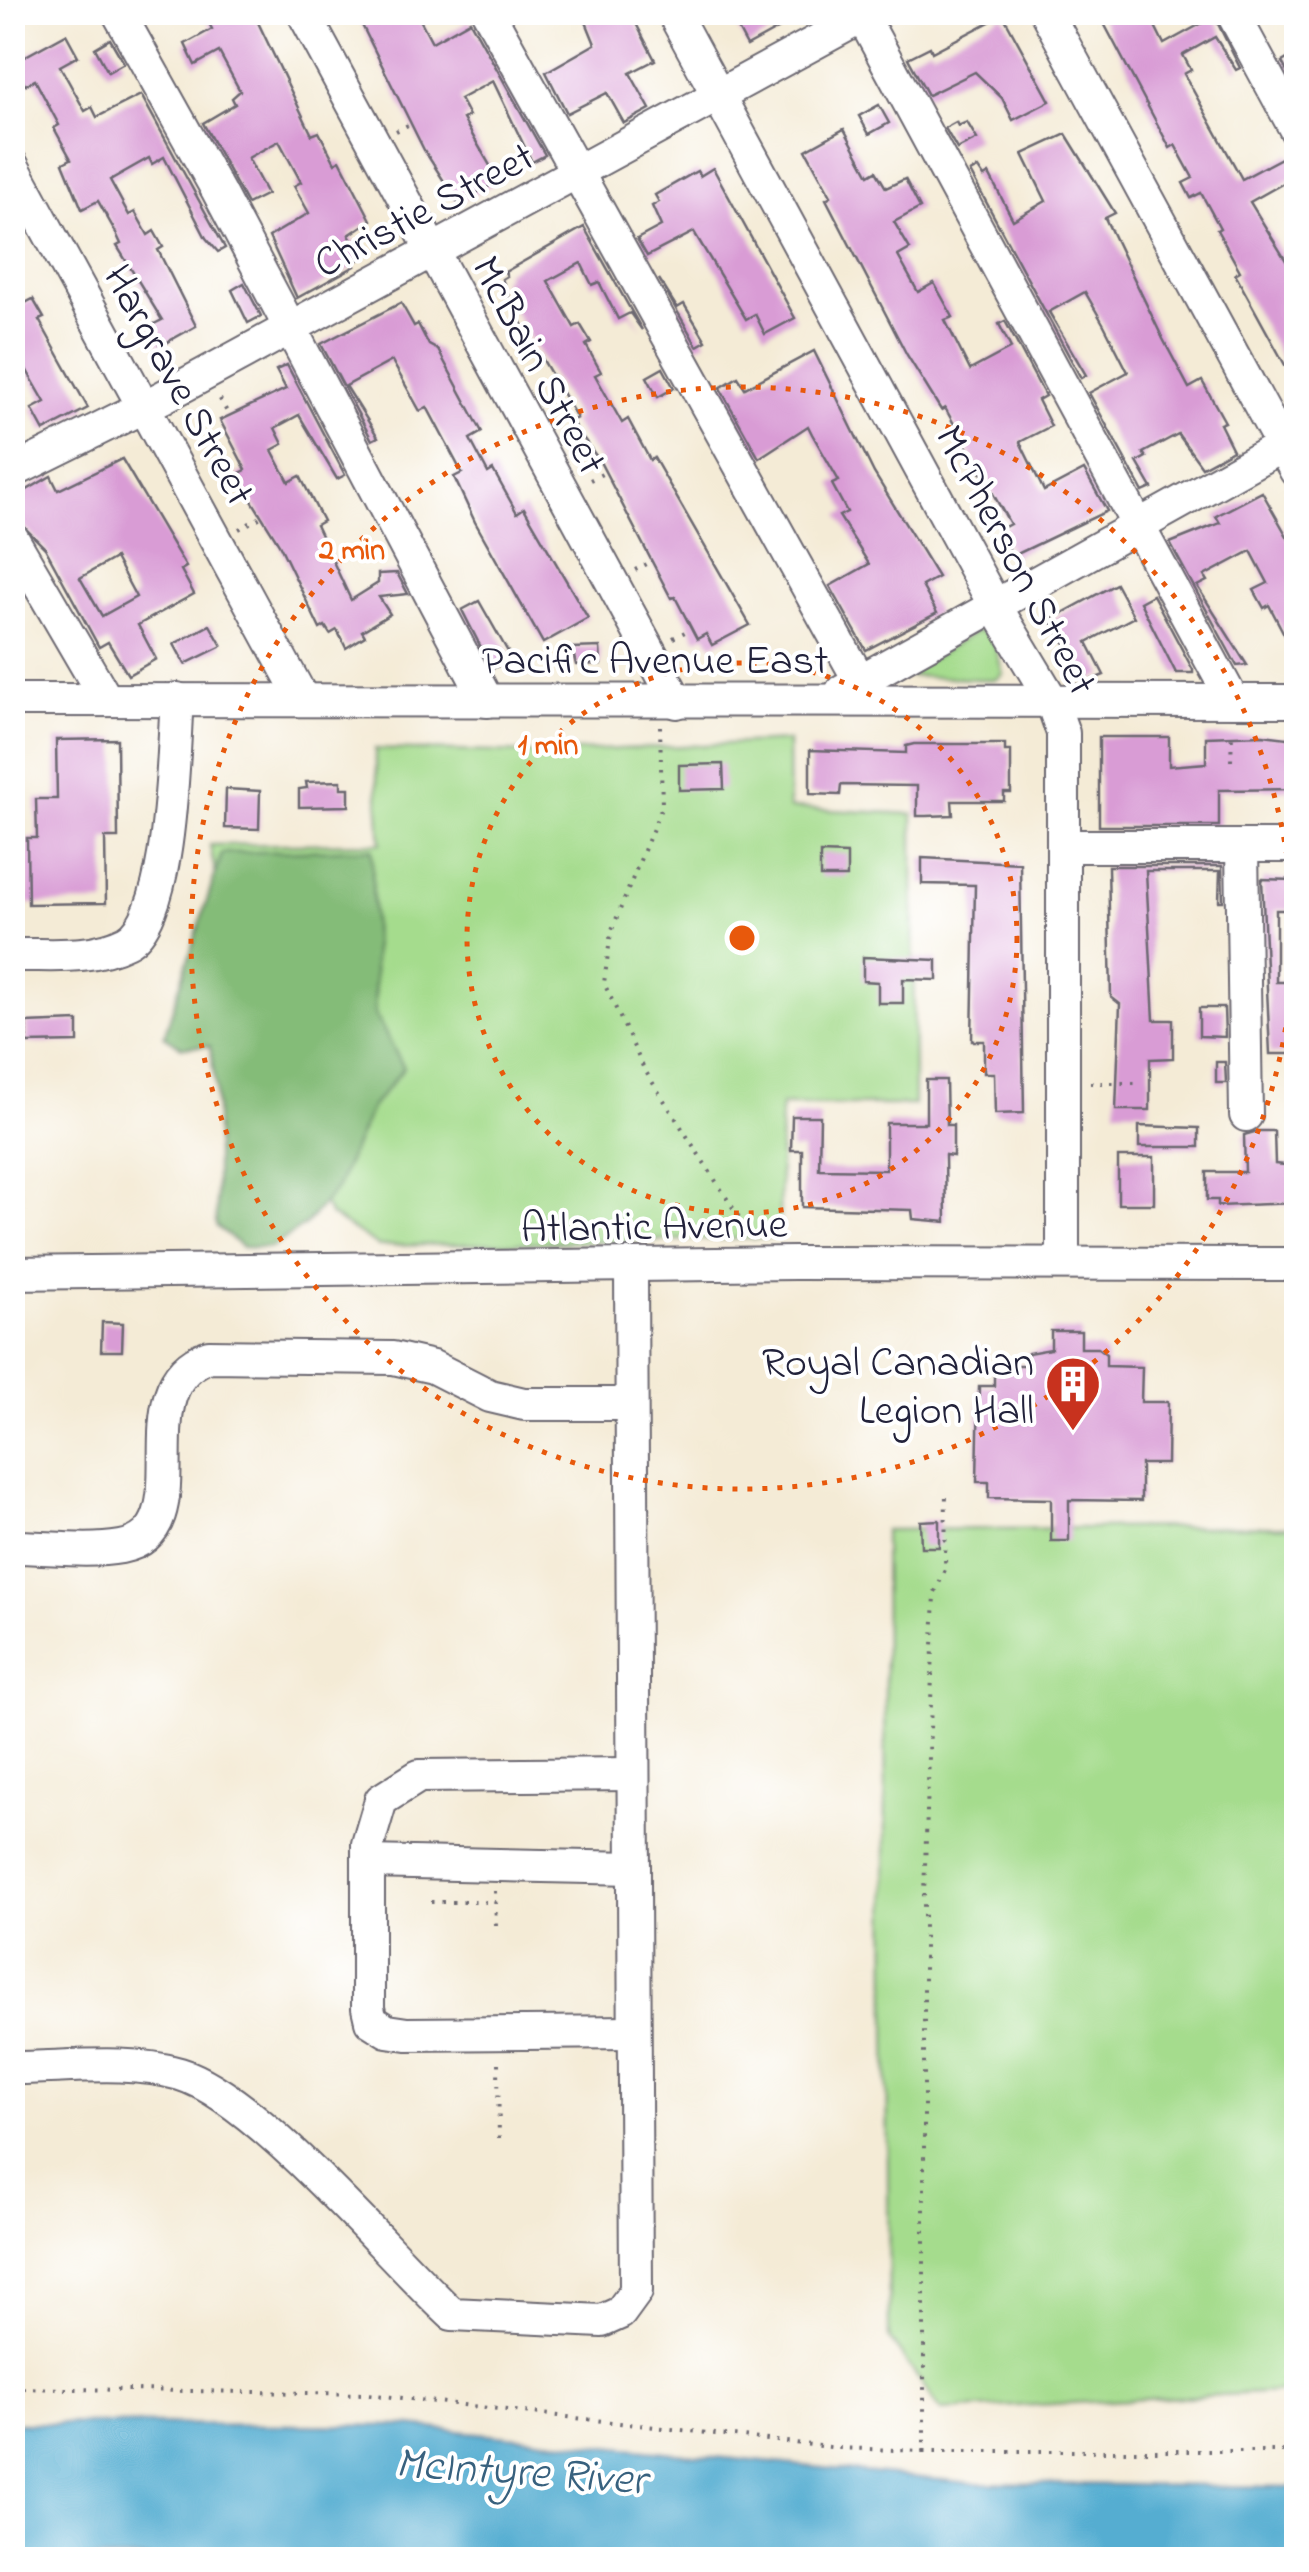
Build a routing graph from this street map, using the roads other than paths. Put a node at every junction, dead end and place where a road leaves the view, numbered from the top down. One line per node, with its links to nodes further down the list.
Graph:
1 (118, 12): 13 (street)
2 (303, 12): 12 (street, McBain Street)
3 (488, 12): 11 (street)
4 (674, 12): 8 (street, McPherson Street)
5 (1046, 12): 15 (street)
6 (1232, 12): 9 (street)
7 (864, 14): 8 (street, Christie Street); 17 (street)
8 (719, 96): 11 (street, Christie Street); 19 (street, McPherson Street)
9 (1296, 130)
10 (12, 165): 14 (street, Hargrave Street)
11 (575, 174): 12 (street, Christie Street); 20 (street)
12 (432, 252): 13 (street, Christie Street); 29 (street, McBain Street)
13 (288, 329): 14 (street, Christie Street); 26 (street)
14 (145, 406): 16 (street, Christie Street); 21 (street, Hargrave Street)
15 (1292, 452): 17 (street)
16 (12, 472)
17 (1140, 524): 19 (street); 30 (street)
18 (12, 538): 25 (street)
19 (994, 604): 20 (street); 23 (street, McPherson Street)
20 (860, 681): 27 (street)
21 (302, 698): 22 (street, Pacific Avenue East); 26 (street, Pacific Avenue East)
22 (177, 699): 25 (street, Pacific Avenue East); 34 (street)
23 (1051, 699): 27 (street, Pacific Avenue East); 30 (street, Pacific Avenue East); 31 (street, McPherson Street)
24 (12, 700): 25 (street, Pacific Avenue East)
25 (106, 700)
26 (487, 701): 29 (street, Pacific Avenue East)
27 (826, 701): 29 (street, Pacific Avenue East)
28 (1296, 701): 30 (street, Pacific Avenue East)
29 (668, 702)
30 (1233, 717)
31 (1064, 846): 32 (street); 36 (street, McPherson Street)
32 (1242, 846): 33 (street); 35 (street)
33 (1296, 846)
34 (14, 951)
35 (1246, 1116)
36 (1063, 1262): 37 (street, Atlantic Avenue); 38 (street, Atlantic Avenue)
37 (1296, 1264)
38 (631, 1268): 39 (street, Atlantic Avenue); 40 (street)
39 (12, 1273)
40 (632, 1404): 41 (street); 42 (street)
41 (12, 1547)
42 (633, 1774): 43 (street); 44 (street)
43 (368, 1862): 44 (street); 45 (street)
44 (634, 1868): 45 (street)
45 (634, 2032): 46 (street)
46 (12, 2068)

